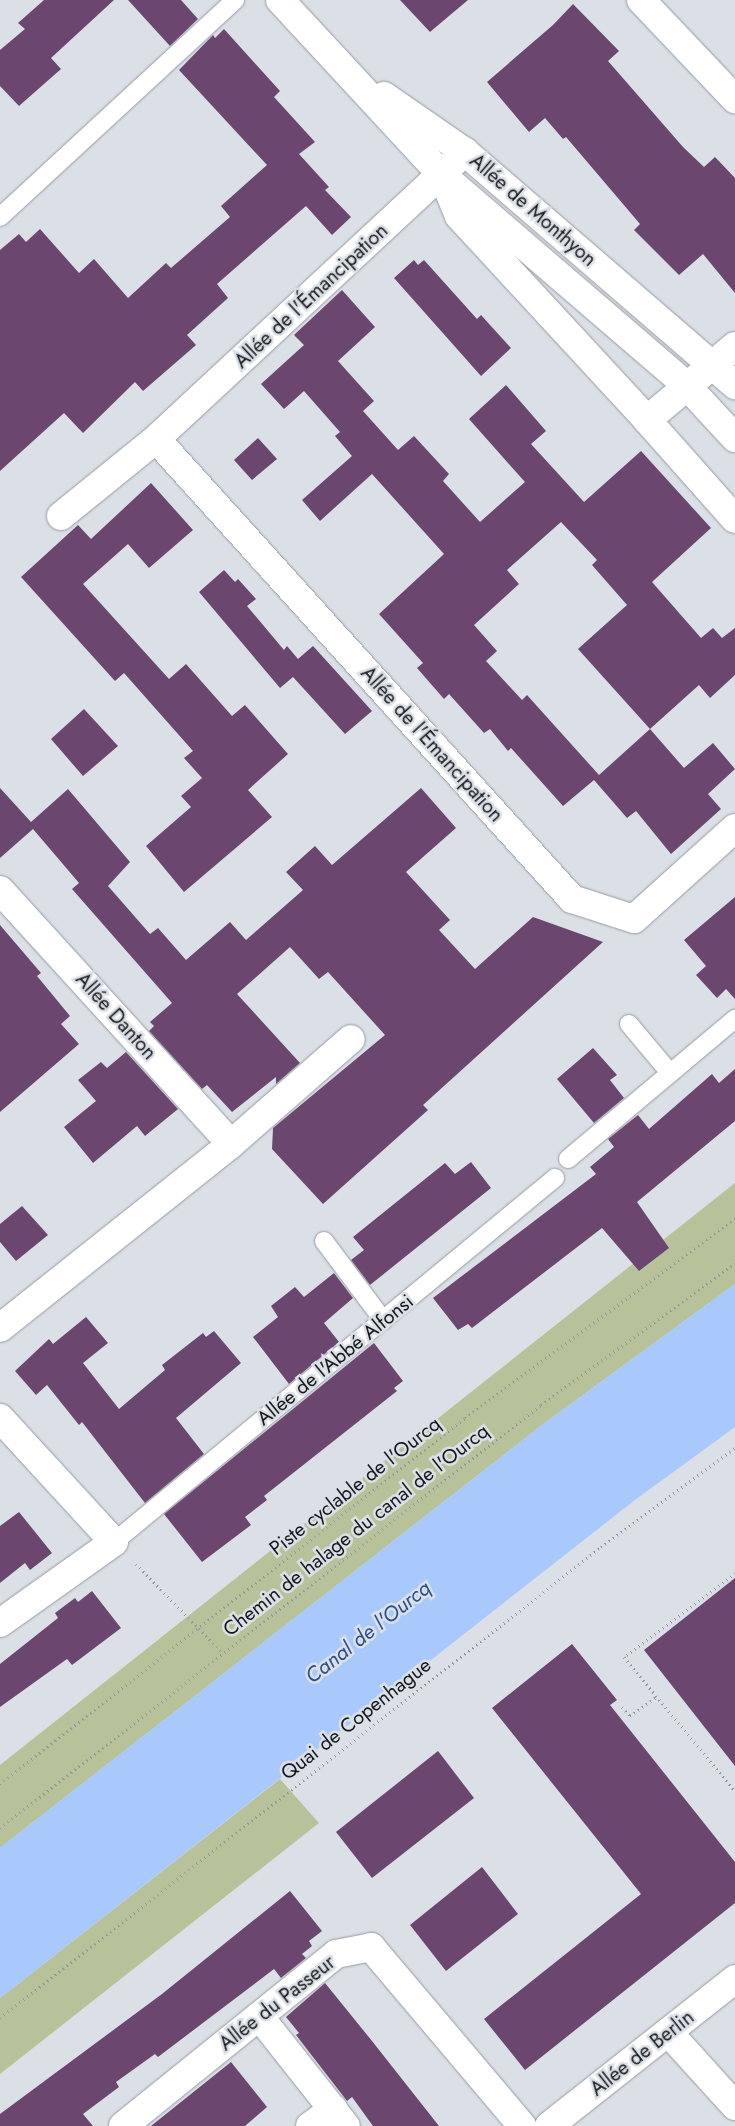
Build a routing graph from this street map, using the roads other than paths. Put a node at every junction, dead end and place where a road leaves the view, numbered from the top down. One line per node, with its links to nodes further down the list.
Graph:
1 (235, 0): 8 (lane)
2 (280, 0): 4 (street, Allée de Monthyon)
3 (641, 0): 5 (street)
4 (343, 68): 6 (street, Allée de Monthyon); 7 (street, Allée de Monthyon)
5 (735, 99)
6 (466, 152): 7 (street, Allée de l'Émancipation); 10 (street, Allée de Monthyon)
7 (442, 174): 12 (street, Allée de Monthyon); 13 (street); 15 (street, Allée de l'Émancipation)
8 (0, 217)
9 (735, 346): 10 (street)
10 (714, 364): 11 (street, Allée de Monthyon); 12 (street)
11 (735, 385)
12 (687, 386): 13 (street); 14 (street, Allée de Monthyon)
13 (647, 420): 17 (street)
14 (735, 438)
15 (156, 439): 16 (street, Allée de l'Émancipation); 18 (street, Allée de l'Émancipation)
16 (61, 516)
17 (735, 519)
18 (735, 828)
19 (0, 890): 24 (street, Allée Danton)
20 (735, 1019): 23 (lane)
21 (629, 1024): 23 (lane)
22 (351, 1039): 24 (street)
23 (670, 1073): 25 (lane)
24 (231, 1144): 29 (street)
25 (568, 1158)
26 (555, 1178): 28 (lane, Allée de l'Abbé Alfonsi)
27 (324, 1241): 28 (lane)
28 (383, 1320): 31 (lane, Allée de l'Abbé Alfonsi)
29 (0, 1328)
30 (0, 1418): 31 (street)
31 (114, 1542): 32 (street)
32 (0, 1623)
33 (735, 1979): 35 (street, Allée de Berlin)
34 (260, 2016): 37 (street); 38 (street, Allée du Passeur); 40 (street, Allée du Passeur)
35 (668, 2032): 36 (street); 41 (street, Allée de Berlin)
36 (735, 2106)
37 (339, 2117): 39 (street)
38 (123, 2126)
39 (310, 2126)
40 (522, 2126)
41 (549, 2126)

